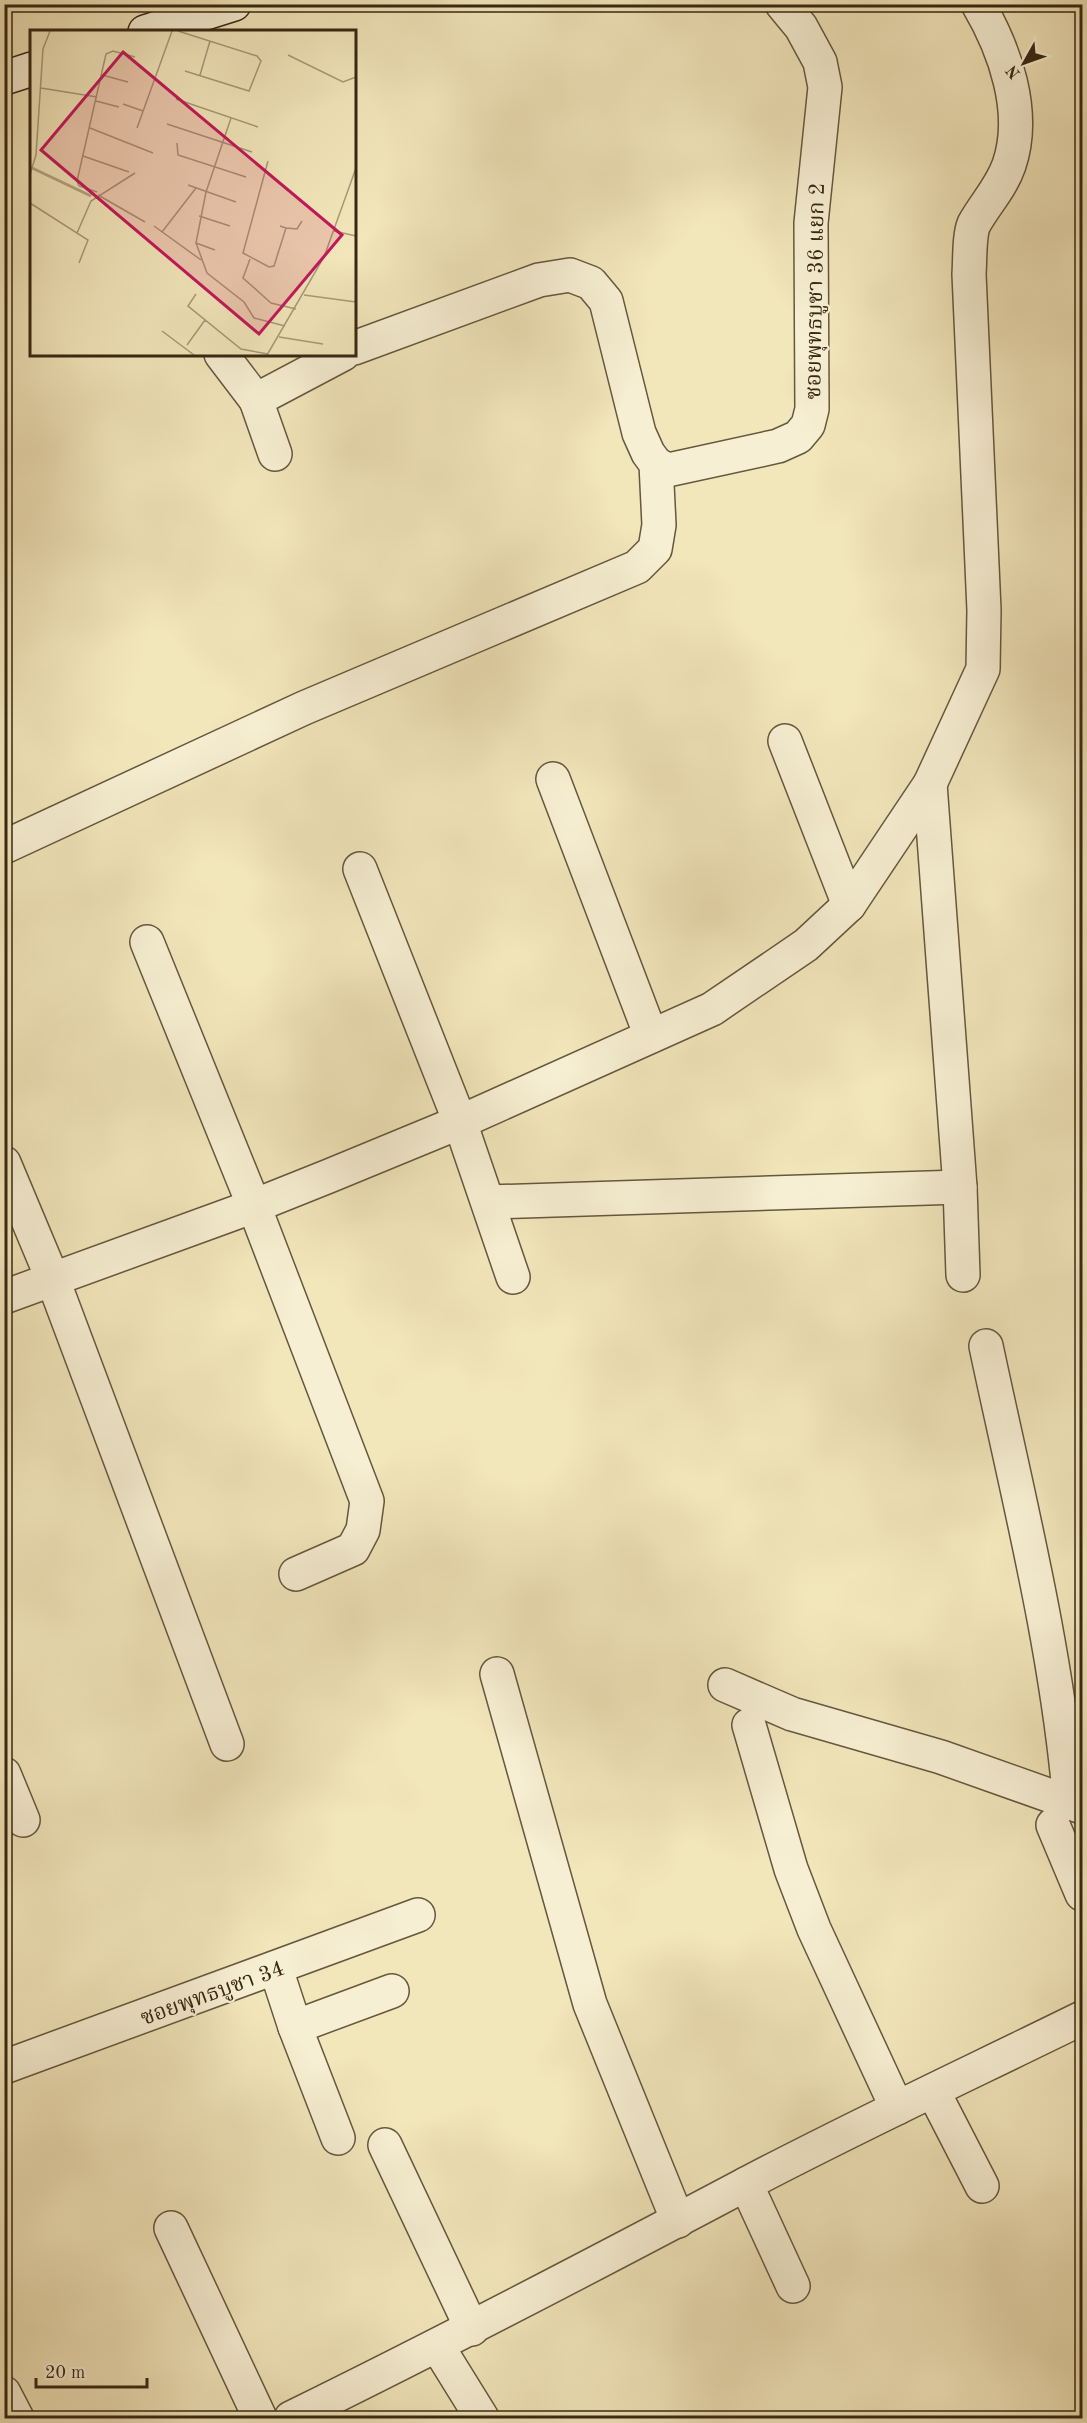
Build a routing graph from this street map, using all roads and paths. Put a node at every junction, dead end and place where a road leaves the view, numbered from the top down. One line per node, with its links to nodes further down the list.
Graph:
1 (234, 4): 4 (street)
2 (782, 4): 10 (street, ซอยพุทธบูชา 36 แยก 2)
3 (978, 4): 13 (street)
4 (151, 30)
5 (356, 347): 10 (street)
6 (222, 356): 8 (street)
7 (339, 356): 8 (street)
8 (256, 400): 9 (street)
9 (275, 454)
10 (656, 464): 14 (street)
11 (785, 741): 16 (street)
12 (553, 779): 18 (street)
13 (930, 784): 16 (street); 21 (street)
14 (4, 847)
15 (360, 868): 19 (street)
16 (849, 905): 18 (street)
17 (147, 942): 23 (street)
18 (651, 1036): 19 (street)
19 (460, 1122): 22 (street); 23 (street)
20 (4, 1163): 26 (street)
21 (960, 1186): 22 (street); 24 (street)
22 (489, 1202): 25 (street)
23 (254, 1206): 26 (street); 29 (street)
24 (963, 1275)
25 (513, 1277)
26 (53, 1280): 27 (street); 33 (street)
27 (4, 1297)
28 (986, 1347): 35 (street)
29 (296, 1574)
30 (497, 1674): 50 (street)
31 (725, 1685): 35 (street)
32 (748, 1725): 45 (street)
33 (227, 1744)
34 (4, 1774): 36 (street)
35 (1069, 1812): 37 (street)
36 (22, 1820)
37 (1083, 1894)
38 (418, 1915): 39 (street, ซอยพุทธบูชา 34)
39 (276, 1969): 42 (street); 43 (street, ซอยพุทธบูชา 34)
40 (392, 1991): 42 (street)
41 (1083, 2018): 44 (street)
42 (295, 2028): 46 (street)
43 (4, 2067)
44 (933, 2091): 45 (street); 49 (street)
45 (897, 2108): 48 (street)
46 (338, 2138)
47 (385, 2145): 53 (street)
48 (746, 2184): 50 (street); 52 (street)
49 (982, 2186)
50 (678, 2221): 53 (street)
51 (171, 2228): 57 (street)
52 (793, 2286)
53 (472, 2329): 54 (street)
54 (438, 2347): 58 (street); 59 (street)
55 (4, 2393): 56 (street)
56 (17, 2418)
57 (260, 2418)
58 (291, 2418)
59 (482, 2418)

